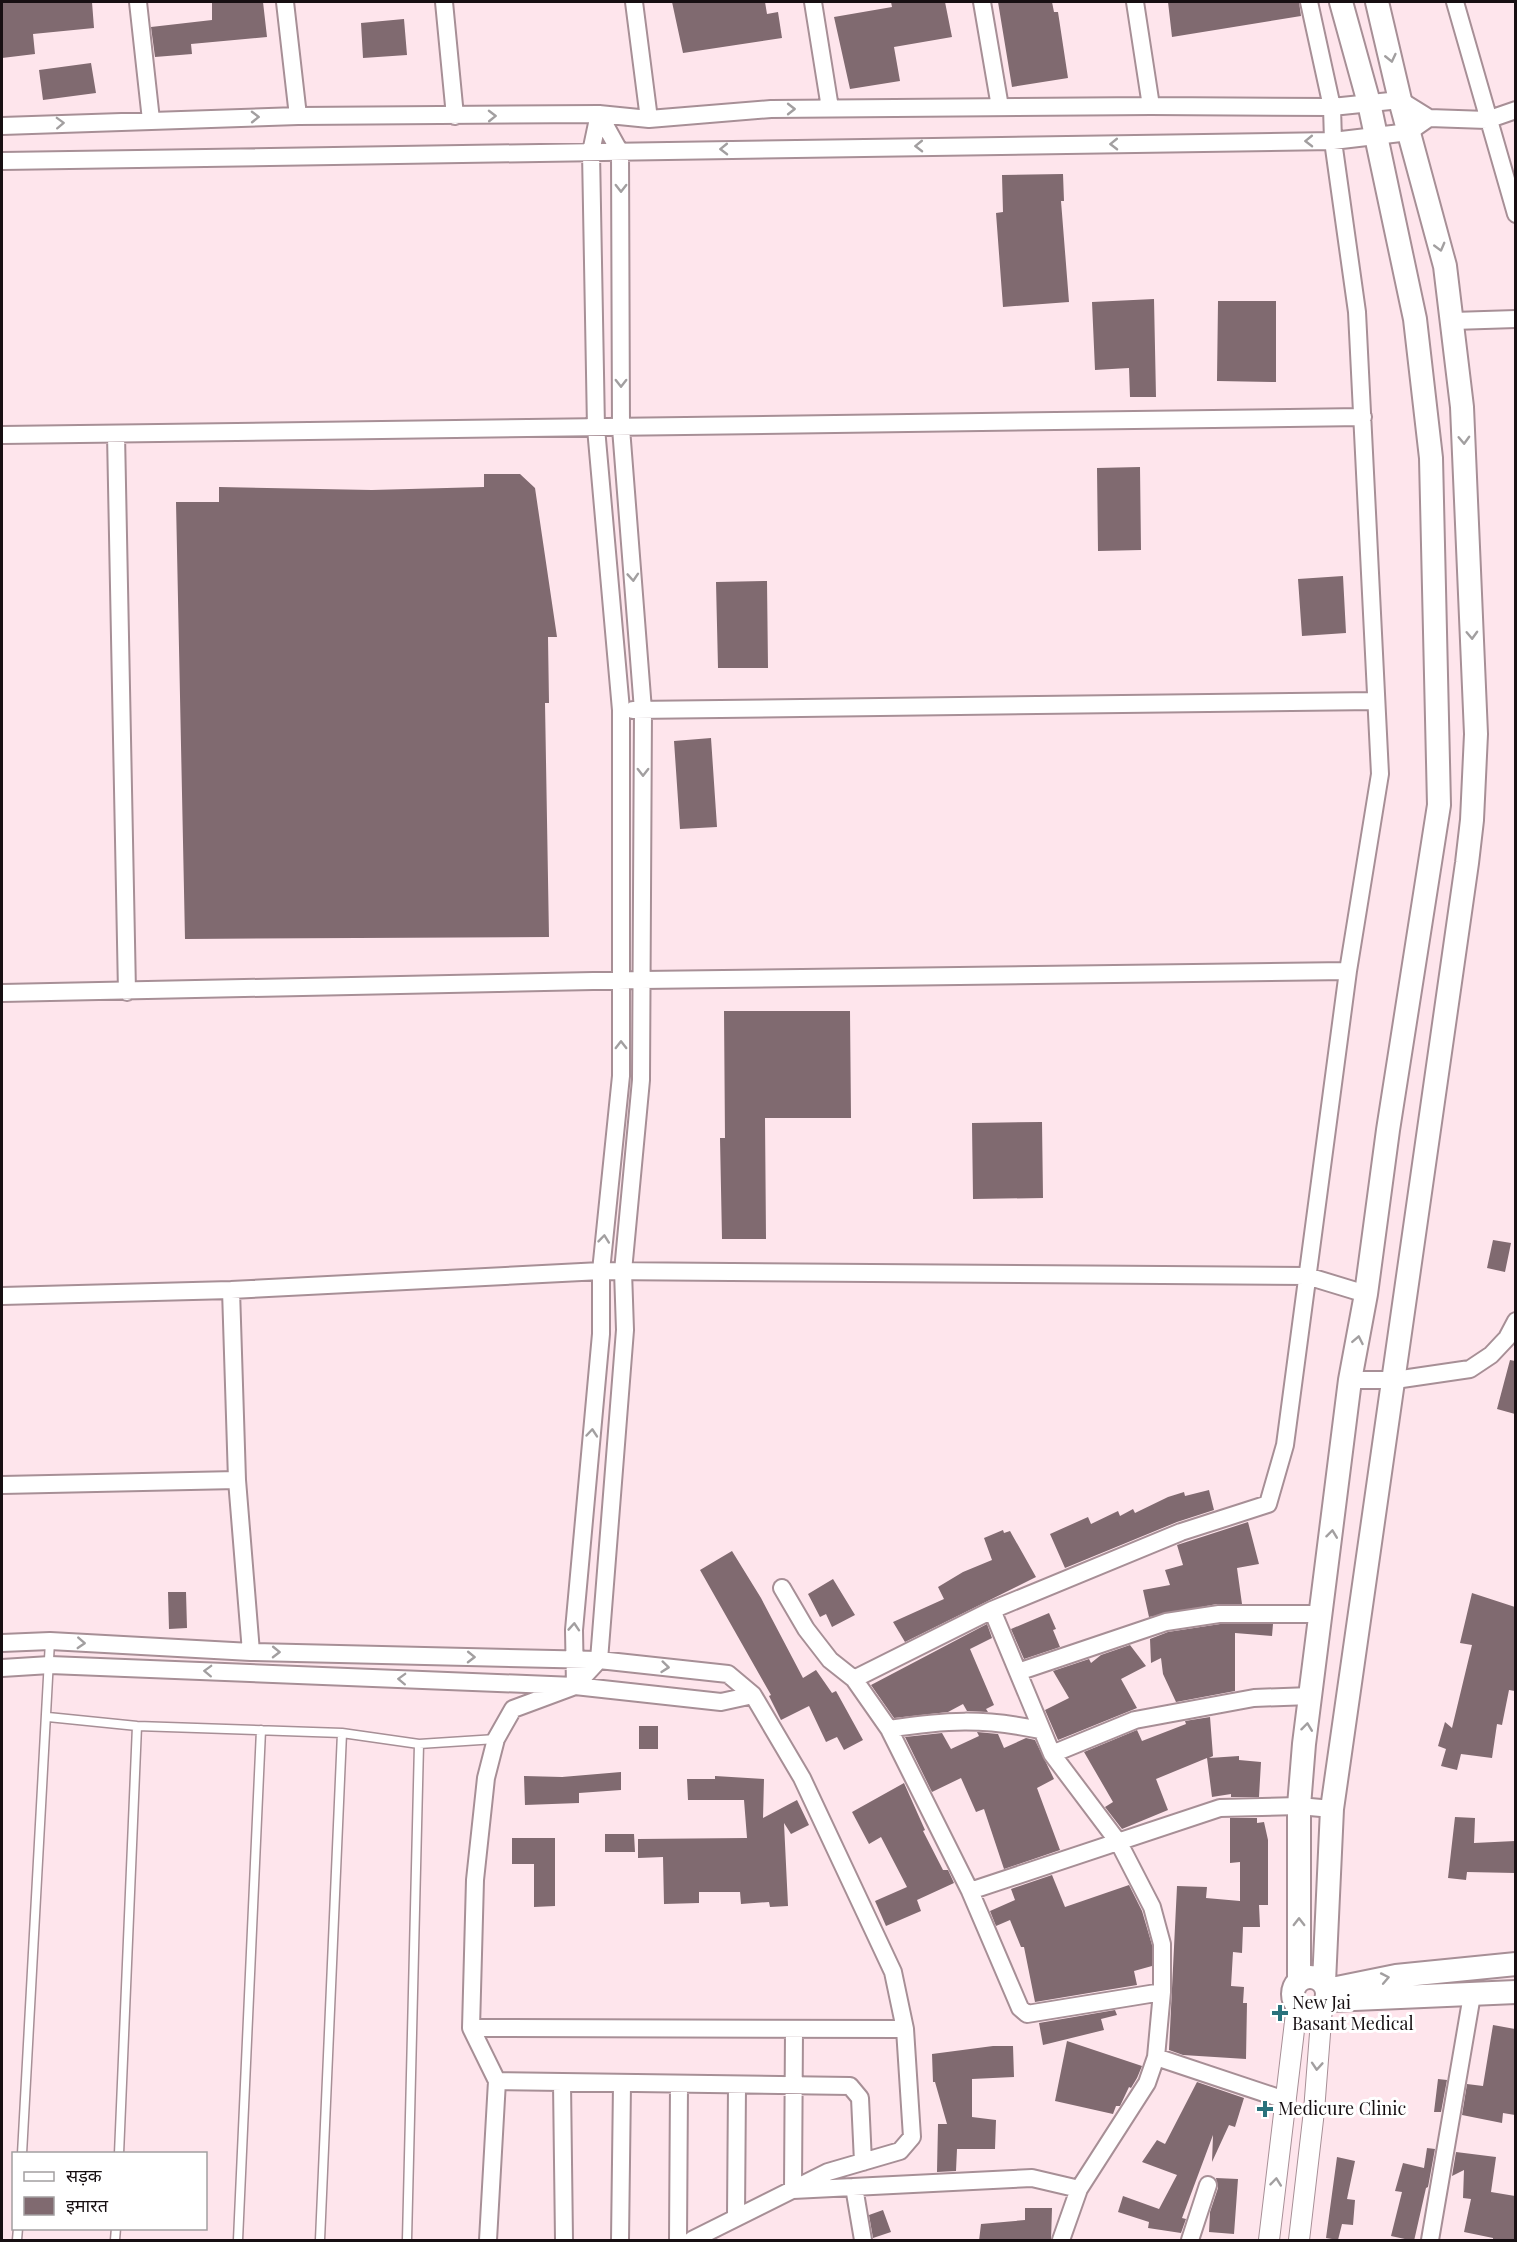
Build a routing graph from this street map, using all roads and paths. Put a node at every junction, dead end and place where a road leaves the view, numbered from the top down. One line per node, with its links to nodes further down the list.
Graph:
1 (138, 2): 24 (street)
2 (285, 2): 20 (street)
3 (444, 2): 21 (street)
4 (634, 2): 23 (street)
5 (813, 2): 17 (street)
6 (982, 2): 15 (street)
7 (1135, 2): 14 (street)
8 (1309, 2): 16 (street)
9 (1341, 2): 13 (main road)
10 (1377, 2): 12 (main road, one-way to 12)
11 (1455, 2): 25 (street)
12 (1400, 100): 13 (street); 22 (street); 27 (main road)
13 (1369, 103): 16 (street); 28 (main road)
14 (1151, 106): 15 (street); 16 (street)
15 (1000, 107): 17 (street)
16 (1332, 107): 29 (street)
17 (830, 108): 23 (street, one-way to 17)
18 (1515, 110): 25 (street)
19 (599, 114): 21 (street, one-way to 19); 23 (street); 30 (street); 31 (street)
20 (298, 116): 21 (street); 24 (street, one-way to 20)
21 (454, 116)
22 (1429, 118): 25 (street); 27 (street)
23 (649, 119)
24 (151, 120): 26 (street, one-way to 24)
25 (1487, 120): 33 (street)
26 (2, 126)
27 (1408, 132): 28 (street); 35 (main road, one-way to 35)
28 (1375, 135): 29 (street); 53 (main road)
29 (1333, 141): 31 (street, one-way to 31); 36 (street)
30 (591, 152): 31 (street); 32 (street); 38 (street)
31 (621, 152): 37 (street, one-way to 37)
32 (2, 160)
33 (1515, 214)
34 (1515, 319): 35 (street)
35 (1453, 321): 57 (main road, one-way to 57)
36 (1363, 417): 37 (street); 41 (street)
37 (621, 428): 38 (street); 43 (street, one-way to 43)
38 (596, 429): 39 (street); 42 (street)
39 (116, 434): 40 (street); 47 (street)
40 (2, 435)
41 (1376, 701): 43 (street); 44 (street)
42 (621, 710): 43 (street); 46 (street)
43 (643, 710): 45 (street, one-way to 45)
44 (1348, 971): 45 (street); 51 (street)
45 (642, 980): 46 (street); 50 (street)
46 (621, 981): 47 (street); 49 (street, one-way to 46)
47 (127, 992): 48 (street)
48 (2, 993)
49 (600, 1271): 50 (street); 52 (street); 66 (street, one-way to 49)
50 (623, 1271): 51 (street); 67 (street)
51 (1306, 1276): 53 (street); 61 (street)
52 (231, 1290): 54 (street); 58 (street)
53 (1366, 1294): 56 (main road, one-way to 53)
54 (2, 1296)
55 (1515, 1321): 57 (street)
56 (1350, 1380): 57 (street); 62 (main road, one-way to 56)
57 (1395, 1380): 85 (main road)
58 (237, 1480): 59 (street); 65 (street)
59 (2, 1485)
60 (782, 1588): 71 (street)
61 (992, 1610): 70 (street); 71 (street)
62 (1322, 1614): 70 (street); 74 (main road)
63 (50, 1641): 64 (street); 65 (street, one-way to 65); 68 (lane)
64 (2, 1643)
65 (252, 1652): 66 (street, one-way to 66)
66 (573, 1659): 67 (street); 72 (street)
67 (598, 1660): 72 (street); 73 (street, one-way to 73)
68 (50, 1665): 69 (street); 72 (street, one-way to 68); 75 (lane)
69 (2, 1668)
70 (1018, 1672): 79 (street)
71 (854, 1679): 77 (street)
72 (574, 1686): 73 (street); 81 (street)
73 (753, 1695): 96 (street)
74 (1311, 1696): 83 (street); 84 (main road, one-way to 74)
75 (48, 1717): 76 (lane); 106 (lane)
76 (136, 1726): 78 (lane); 107 (lane)
77 (889, 1729): 79 (street); 87 (street)
78 (261, 1730): 80 (lane); 114 (lane)
79 (1040, 1730): 83 (street)
80 (342, 1733): 82 (lane); 115 (lane)
81 (496, 1739): 82 (lane); 95 (street)
82 (419, 1744): 116 (lane)
83 (1052, 1754): 86 (street)
84 (1299, 1806): 85 (street); 86 (street); 89 (main road, one-way to 84)
85 (1332, 1809): 92 (main road)
86 (1119, 1843): 87 (street); 90 (street)
87 (970, 1891): 90 (street)
88 (1515, 1964): 92 (main road, one-way to 88)
89 (1299, 1980): 92 (main road); 94 (main road)
90 (1162, 1992): 98 (street)
91 (1515, 1992): 93 (main road)
92 (1325, 1995): 93 (main road); 94 (main road); 126 (street, one-way to 126)
93 (1472, 1995): 127 (street)
94 (1297, 2005): 105 (street)
95 (471, 2028): 97 (street); 99 (street)
96 (905, 2029): 97 (street); 108 (street)
97 (794, 2030): 104 (street)
98 (1156, 2057): 105 (street); 111 (street)
99 (497, 2081): 100 (street); 117 (street)
100 (562, 2083): 101 (street); 118 (street)
101 (622, 2084): 102 (street); 119 (street)
102 (679, 2085): 103 (street); 120 (street)
103 (737, 2086): 104 (street); 113 (street)
104 (795, 2087): 108 (street); 112 (street)
105 (1285, 2100): 125 (street, one-way to 105)
106 (22, 2152)
107 (119, 2152)
108 (863, 2162): 112 (street)
109 (1208, 2185): 124 (street)
110 (854, 2187): 111 (street); 112 (street); 122 (street)
111 (1079, 2189): 123 (street)
112 (793, 2190): 113 (street)
113 (736, 2216): 121 (street)
114 (238, 2241)
115 (320, 2241)
116 (407, 2241)
117 (488, 2241)
118 (564, 2241)
119 (620, 2241)
120 (678, 2241)
121 (692, 2241)
122 (863, 2241)
123 (1061, 2241)
124 (1190, 2241)
125 (1269, 2241)
126 (1299, 2241)
127 (1430, 2241)

